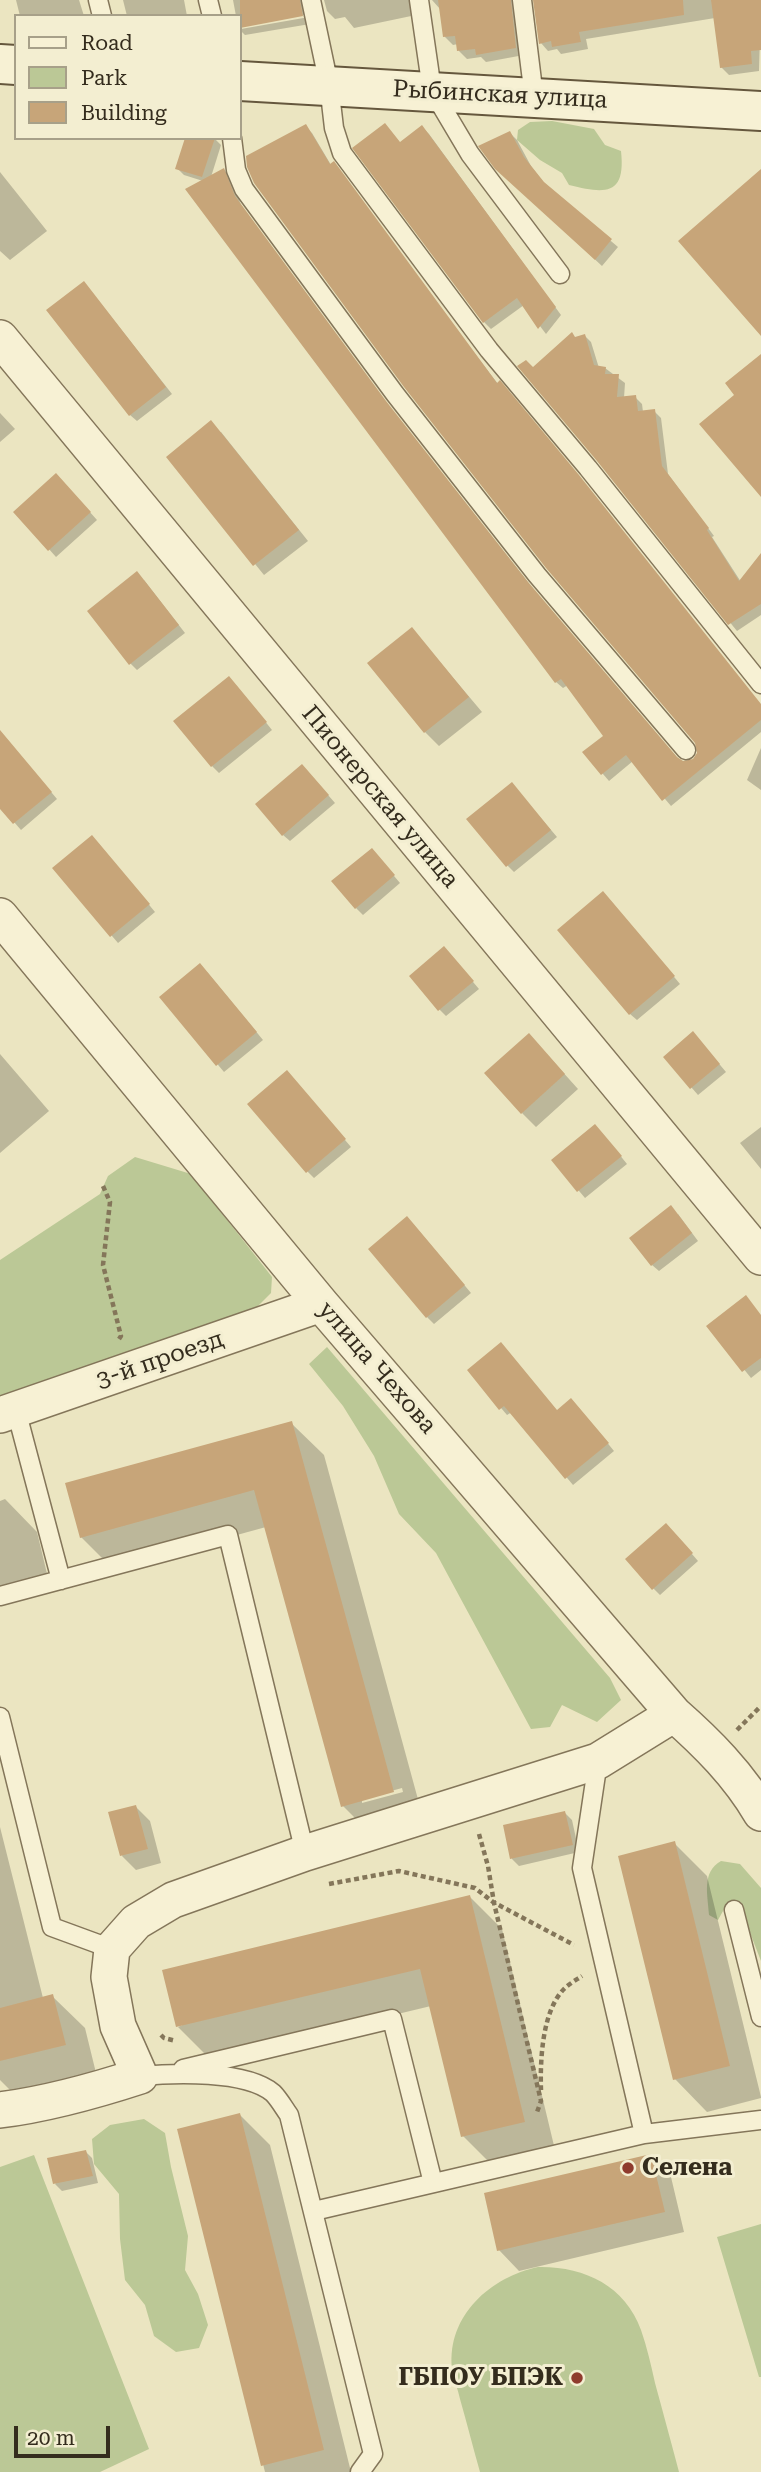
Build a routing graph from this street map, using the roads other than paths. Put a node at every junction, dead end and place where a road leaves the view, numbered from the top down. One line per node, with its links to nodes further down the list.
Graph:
1 (312, 0): 5 (lane)
2 (419, 0): 6 (lane)
3 (522, 0): 7 (lane)
4 (242, 81): 5 (main road, Рыбинская улица)
5 (329, 85): 6 (main road, Рыбинская улица); 12 (lane)
6 (432, 90): 7 (main road, Рыбинская улица); 10 (lane)
7 (534, 96): 8 (main road, Рыбинская улица)
8 (761, 111)
9 (232, 140): 13 (lane)
10 (560, 274)
11 (0, 338): 15 (street, Пионерская улица)
12 (761, 684)
13 (686, 750)
14 (0, 916): 16 (street, улица Чехова)
15 (761, 1257)
16 (321, 1304): 17 (street, 3-й проезд); 20 (street, улица Чехова)
17 (8, 1412): 18 (lane)
18 (61, 1580): 19 (lane); 24 (lane)
19 (0, 1596)
20 (674, 1714): 22 (street); 23 (street, улица Чехова)
21 (0, 1717): 26 (lane)
22 (598, 1761): 24 (street); 31 (lane)
23 (761, 1813)
24 (305, 1853): 26 (street)
25 (734, 1910): 27 (lane)
26 (112, 1949): 28 (street)
27 (761, 2017)
28 (151, 2075): 29 (street); 32 (lane); 33 (lane)
29 (0, 2110)
30 (761, 2120): 31 (lane)
31 (644, 2134): 32 (lane)
32 (433, 2183): 33 (lane)
33 (314, 2211): 34 (lane)
34 (358, 2471)

